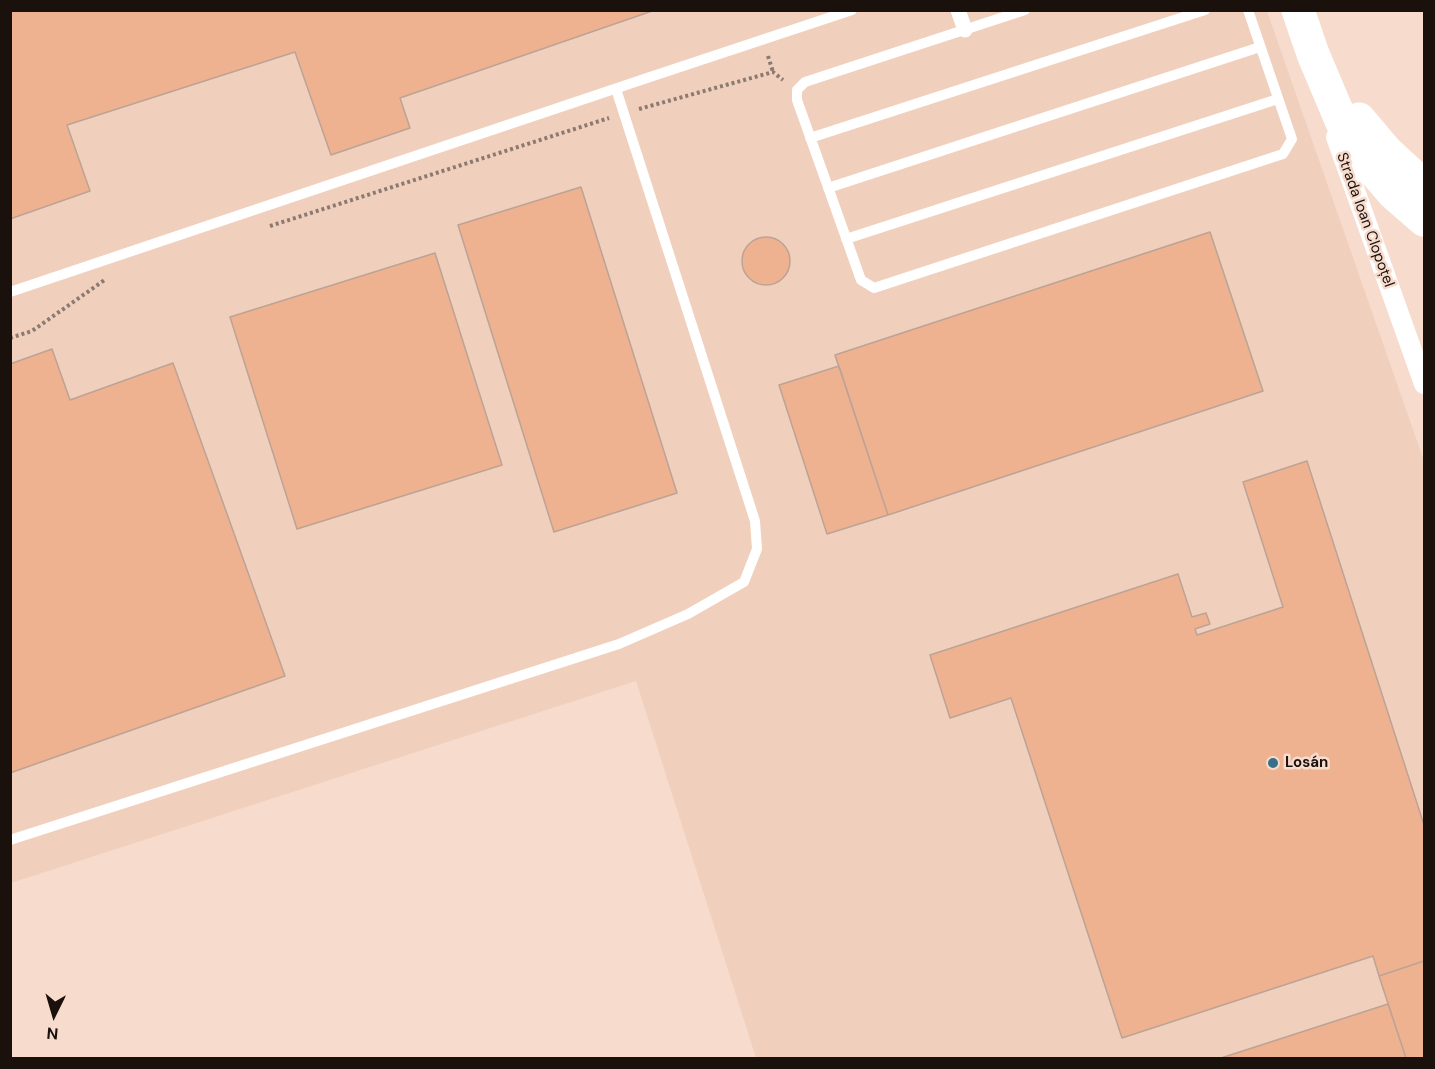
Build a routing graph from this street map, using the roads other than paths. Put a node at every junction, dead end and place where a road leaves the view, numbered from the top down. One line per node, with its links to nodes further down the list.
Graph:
1 (852, 10): 10 (lane)
2 (958, 10): 7 (street)
3 (1025, 10): 7 (lane)
4 (1205, 10): 12 (lane)
5 (1248, 10): 8 (lane)
6 (1298, 10): 9 (highway, Strada Ioan Clopoțel)
7 (965, 30): 12 (lane)
8 (1260, 47): 11 (lane); 14 (lane)
9 (1313, 54): 13 (highway, Strada Ioan Clopoțel); 15 (highway, Strada Ioan Clopoțel); 18 (street, Strada Ioan Clopoțel)
10 (616, 89): 17 (lane); 19 (lane)
11 (1278, 99): 16 (lane); 16 (lane)
12 (810, 138): 14 (lane)
13 (1425, 186)
14 (828, 188): 16 (lane)
15 (1425, 220)
16 (846, 239)
17 (10, 292)
18 (1425, 384)
19 (10, 840)

